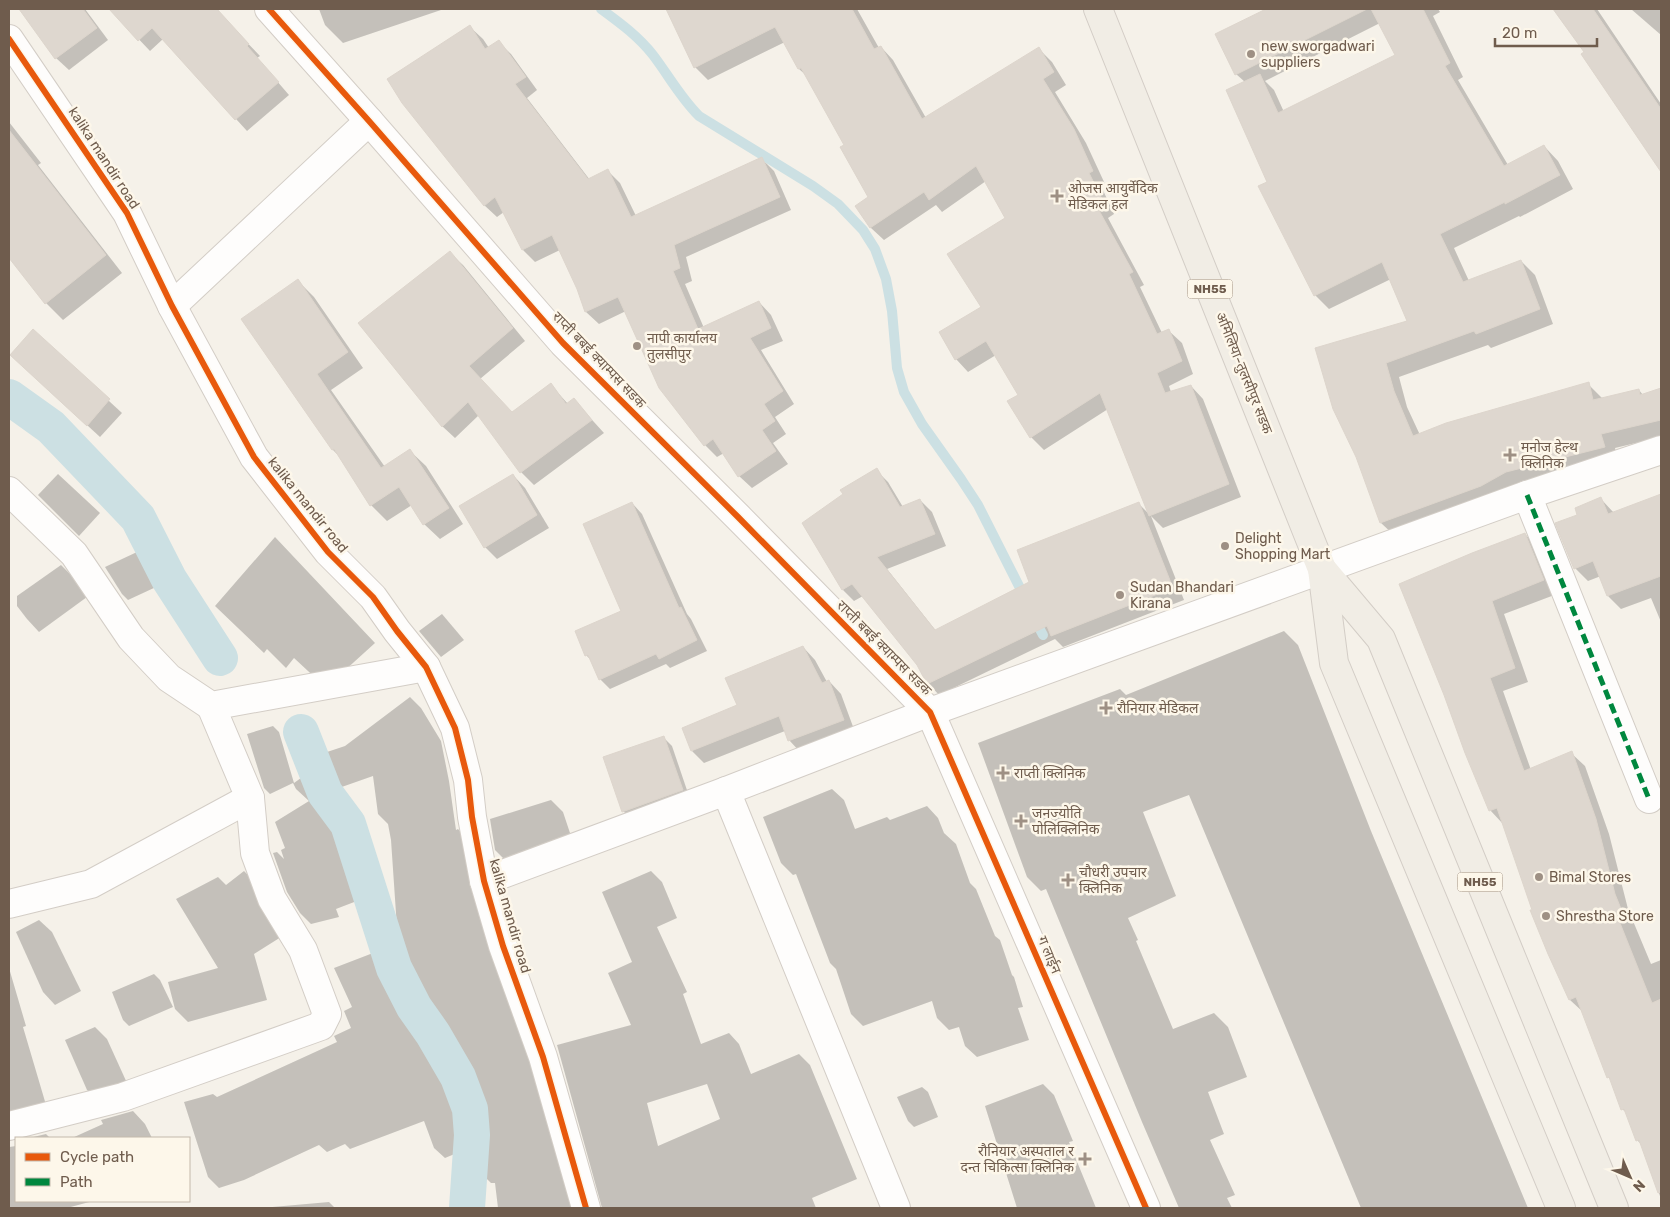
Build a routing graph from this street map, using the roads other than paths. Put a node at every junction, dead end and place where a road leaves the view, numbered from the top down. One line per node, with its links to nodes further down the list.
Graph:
1 (269, 9): 4 (street, राप्ती बबई क्याम्पस सडक)
2 (1098, 9): 9 (main road, अमिलिया-तुलसीपुर सडक / NH55)
3 (9, 39): 5 (street, kalika mandir road)
4 (369, 120): 5 (street); 12 (street, राप्ती बबई क्याम्पस सडक)
5 (172, 306): 10 (street, kalika mandir road)
6 (1661, 450): 8 (street)
7 (9, 491): 11 (street)
8 (1527, 494): 9 (street); 15 (street)
9 (1322, 569): 12 (street); 22 (main road, NH55); 23 (main road, NH55)
10 (426, 667): 11 (street); 16 (street, kalika mandir road)
11 (211, 706): 14 (street)
12 (930, 712): 13 (street); 21 (street, ग लाईन)
13 (726, 791): 16 (street); 20 (street)
14 (250, 798): 17 (street); 18 (street)
15 (1649, 799)
16 (484, 881): 19 (street, kalika mandir road)
17 (9, 904)
18 (9, 1126)
19 (586, 1208)
20 (896, 1208)
21 (1146, 1208)
22 (1561, 1208)
23 (1614, 1208)

